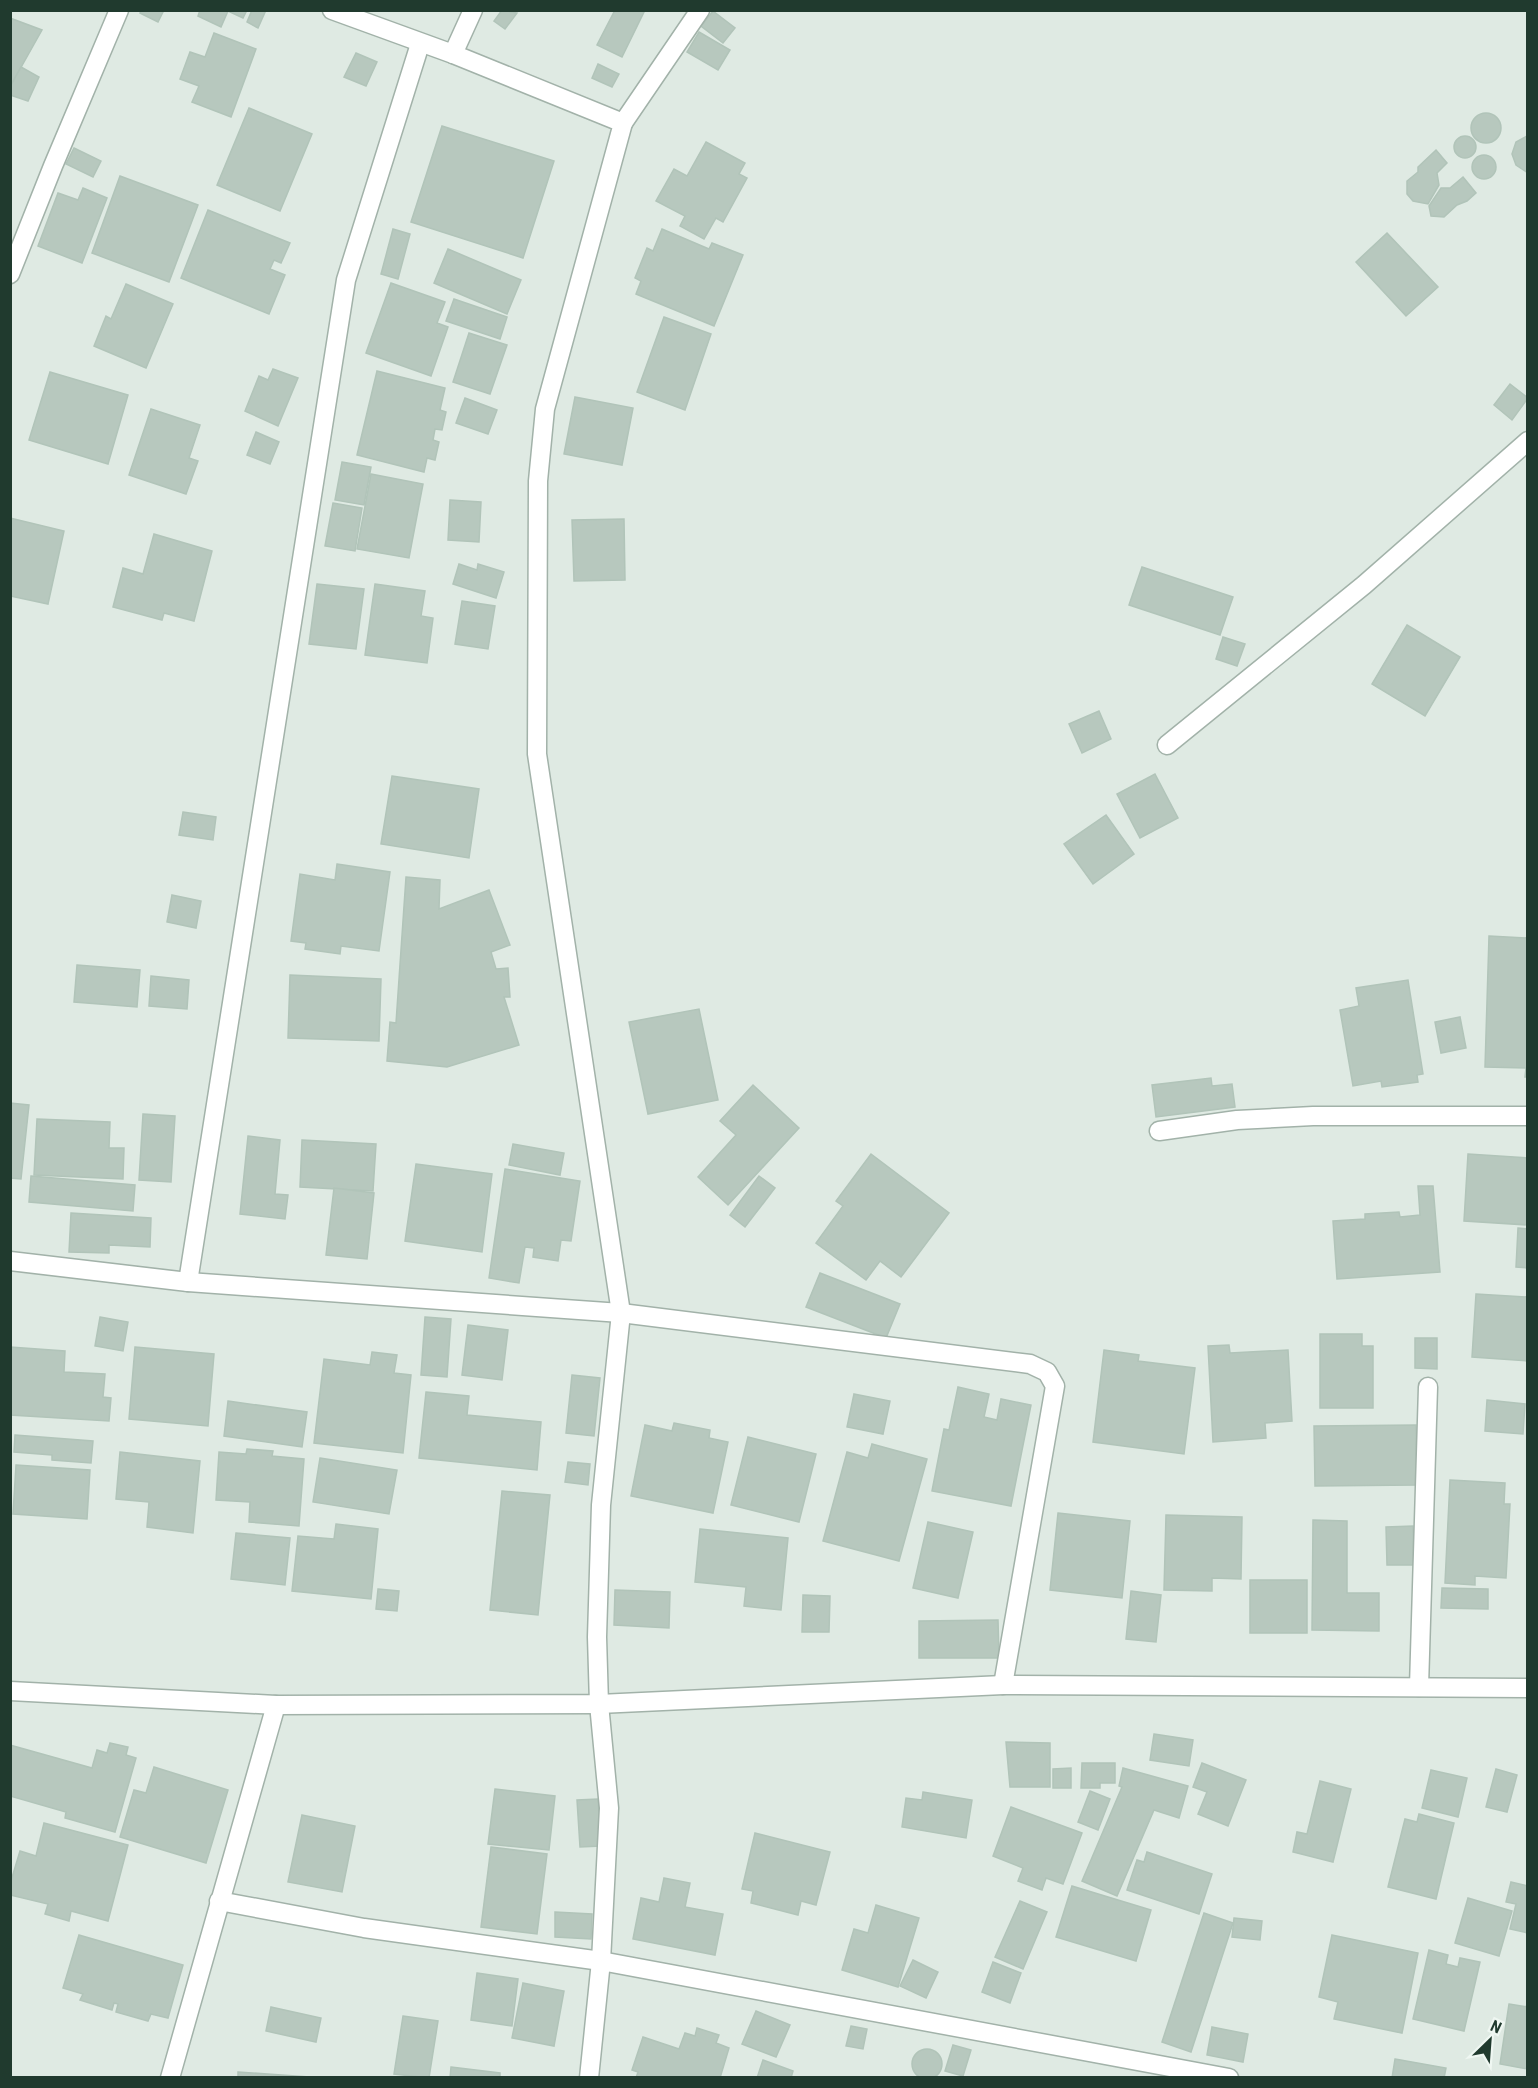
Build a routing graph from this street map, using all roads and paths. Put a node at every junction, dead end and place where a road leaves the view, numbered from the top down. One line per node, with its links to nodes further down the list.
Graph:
1 (119, 10): 8 (street)
2 (332, 10): 5 (street)
3 (473, 10): 6 (street)
4 (700, 10): 7 (street)
5 (420, 44): 6 (street); 14 (street)
6 (453, 54): 7 (street)
7 (623, 123): 15 (street)
8 (10, 274)
9 (1527, 441): 10 (street)
10 (1167, 745)
11 (1527, 1116): 12 (street)
12 (1159, 1131)
13 (10, 1261): 14 (street)
14 (188, 1282): 15 (street)
15 (621, 1314): 17 (street); 21 (street)
16 (1428, 1387): 18 (street)
17 (1003, 1685): 18 (street); 21 (street)
18 (1419, 1687): 19 (street)
19 (1527, 1688)
20 (10, 1691): 22 (street)
21 (599, 1704): 22 (street); 24 (street)
22 (276, 1705): 23 (street)
23 (219, 1902): 24 (street); 26 (street)
24 (601, 1961): 25 (street); 27 (street)
25 (1183, 2074): 28 (street)
26 (170, 2078)
27 (589, 2078)
28 (1229, 2078)

